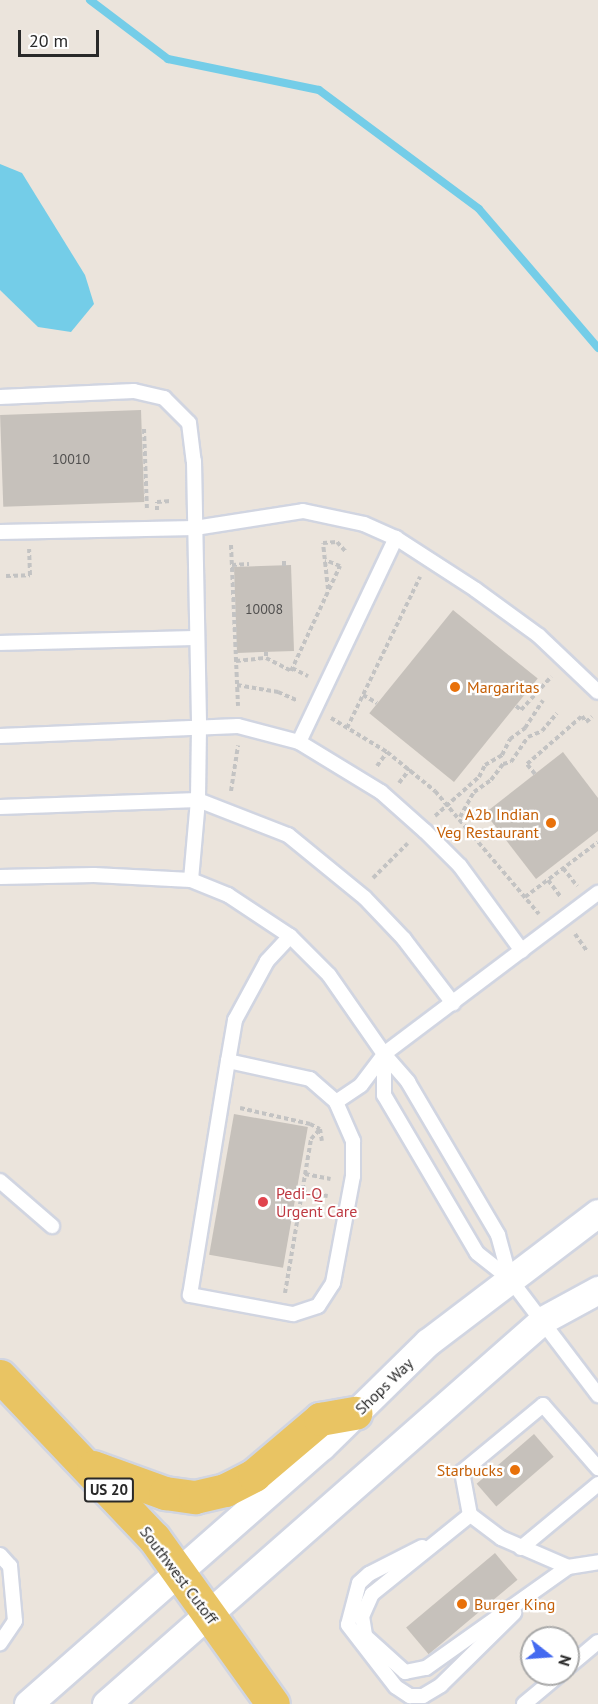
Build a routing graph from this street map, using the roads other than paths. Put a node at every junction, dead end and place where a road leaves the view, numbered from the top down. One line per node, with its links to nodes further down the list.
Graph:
1 (0, 397): 2 (lane)
2 (195, 528): 3 (lane); 4 (lane); 5 (lane)
3 (0, 532)
4 (396, 538): 7 (lane); 10 (lane)
5 (197, 638): 6 (lane); 8 (lane)
6 (0, 643)
7 (598, 692)
8 (199, 727): 9 (lane); 10 (lane); 11 (lane)
9 (0, 736)
10 (299, 742): 17 (lane)
11 (198, 800): 12 (lane); 14 (lane); 18 (lane)
12 (0, 807)
13 (0, 877): 14 (lane)
14 (191, 880): 16 (lane)
15 (598, 893): 17 (lane)
16 (290, 936): 19 (lane); 20 (lane)
17 (522, 951): 18 (lane)
18 (453, 1003): 19 (lane)
19 (384, 1054): 21 (lane); 25 (lane); 25 (lane)
20 (228, 1060): 21 (lane); 21 (lane)
21 (336, 1102)
22 (0, 1181): 24 (lane)
23 (598, 1213): 25 (street, Shops Way)
24 (52, 1226)
25 (510, 1278): 27 (lane); 30 (street, Shops Way)
26 (598, 1290): 27 (street)
27 (543, 1320): 29 (lane); 42 (street)
28 (0, 1376): 31 (main road, Southwest Cutoff / US 20)
29 (598, 1395)
30 (355, 1413): 31 (main road); 40 (street, Shops Way)
31 (83, 1463): 40 (main road, Southwest Cutoff / US 20)
32 (598, 1468): 34 (lane)
33 (598, 1484): 36 (lane)
34 (470, 1515): 35 (lane); 36 (lane)
35 (441, 1538): 41 (lane); 41 (lane)
36 (521, 1548): 39 (lane)
37 (0, 1555): 44 (lane)
38 (598, 1562): 39 (lane)
39 (568, 1567): 41 (lane)
40 (179, 1570): 42 (main road, Southwest Cutoff / US 20); 47 (street, Shops Way)
41 (543, 1585)
42 (207, 1612): 48 (street); 49 (main road, Southwest Cutoff / US 20)
43 (598, 1642): 45 (lane)
44 (0, 1643)
45 (580, 1657)
46 (546, 1686): 50 (lane)
47 (28, 1704)
48 (106, 1704)
49 (273, 1704)
50 (524, 1704)

